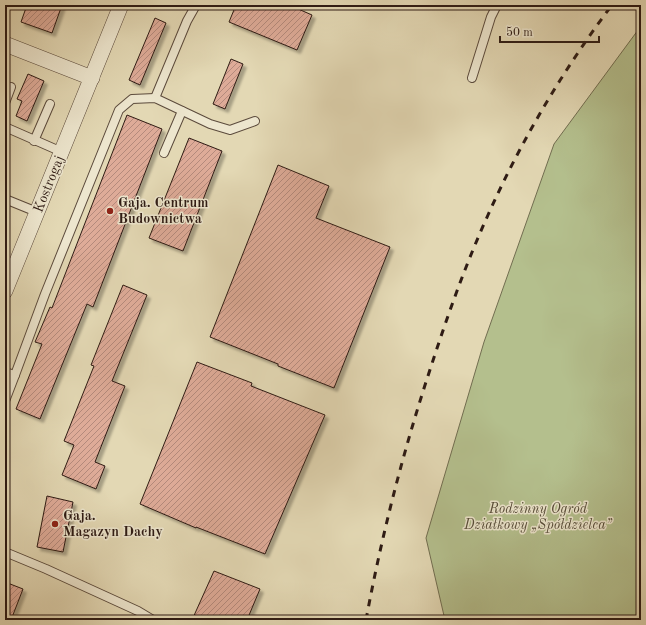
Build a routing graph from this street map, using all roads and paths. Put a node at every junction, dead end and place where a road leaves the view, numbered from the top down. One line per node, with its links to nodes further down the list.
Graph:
1 (121, 5): 5 (street, Kostrogaj)
2 (196, 5): 8 (lane)
3 (497, 5): 6 (lane)
4 (6, 45): 5 (street)
5 (92, 78): 15 (street, Kostrogaj)
6 (472, 78)
7 (11, 87): 9 (lane)
8 (155, 98): 11 (lane); 21 (lane)
9 (5, 103)
10 (50, 104): 14 (lane)
11 (182, 111): 12 (lane); 16 (lane)
12 (255, 121)
13 (5, 127): 14 (lane)
14 (34, 140): 15 (lane)
15 (62, 152): 18 (street, Kostrogaj)
16 (164, 153)
17 (5, 199): 18 (lane)
18 (37, 212): 19 (street, Kostrogaj)
19 (5, 291)
20 (5, 372): 21 (lane)
21 (16, 375): 22 (lane)
22 (5, 401)
23 (5, 552): 24 (lane)
24 (153, 620)

